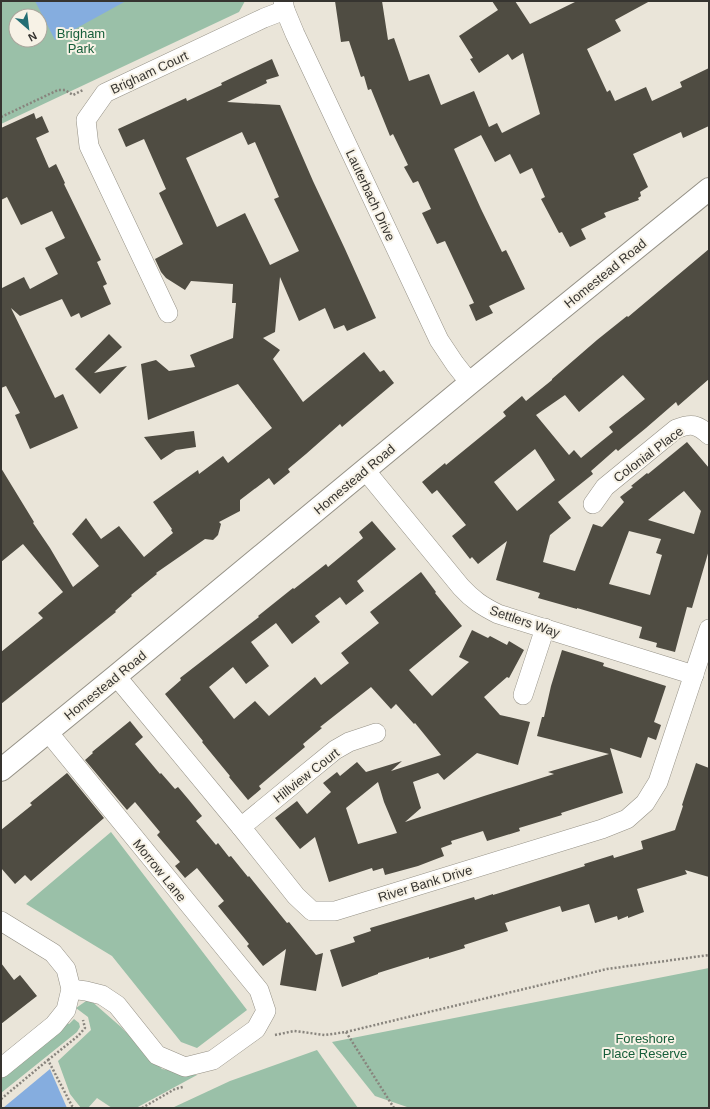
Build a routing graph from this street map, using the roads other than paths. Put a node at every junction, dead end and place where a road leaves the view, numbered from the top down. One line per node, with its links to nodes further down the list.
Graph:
1 (284, 6): 3 (street, Brigham Court); 4 (street, Lauterbach Drive)
2 (709, 189): 4 (street, Homestead Road)
3 (168, 313)
4 (470, 383): 6 (street, Homestead Road)
5 (709, 435): 7 (street, Colonial Place)
6 (365, 470): 8 (street, Settlers Way); 11 (street, Homestead Road)
7 (593, 504)
8 (545, 628): 10 (street, Settlers Way); 12 (street)
9 (709, 629): 10 (street, River Bank Drive)
10 (694, 675): 16 (street, River Bank Drive)
11 (116, 676): 13 (street, Homestead Road); 16 (street, River Bank Drive)
12 (523, 695)
13 (48, 732): 15 (street, Homestead Road); 18 (street, Morrow Lane)
14 (376, 734): 16 (street, Hillview Court)
15 (1, 770)
16 (241, 826)
17 (1, 920): 18 (street)
18 (71, 989): 19 (street)
19 (1, 1068)

